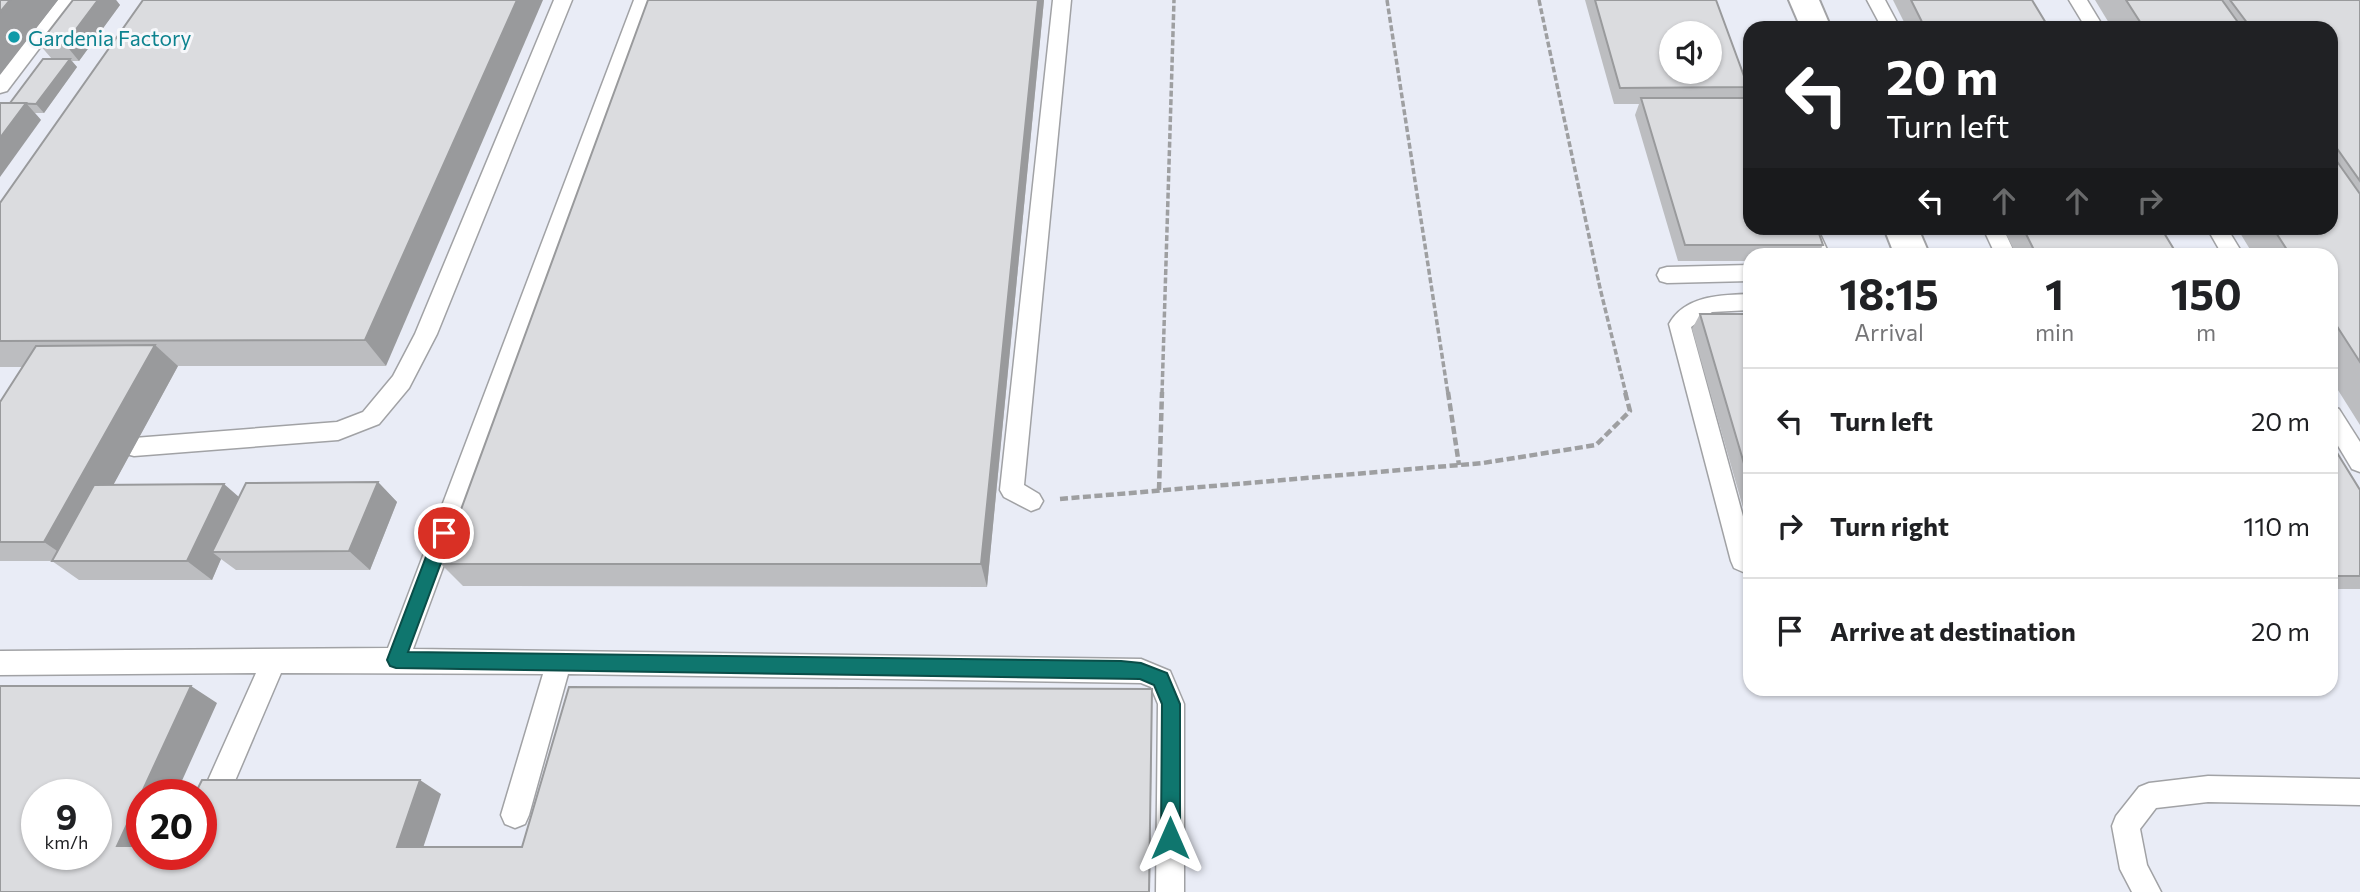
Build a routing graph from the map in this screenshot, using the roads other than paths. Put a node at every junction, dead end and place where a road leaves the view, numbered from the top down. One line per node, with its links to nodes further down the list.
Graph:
1 (67, 0): 11 (lane)
2 (563, 0): 16 (lane)
3 (643, 0): 20 (lane)
4 (1062, 0): 18 (lane)
5 (1804, 0): 8 (street)
6 (1876, 0): 9 (lane)
7 (2078, 0): 10 (lane)
8 (1813, 21)
9 (1887, 21)
10 (2091, 21)
11 (0, 87)
12 (1743, 273): 13 (lane)
13 (1667, 275)
14 (1743, 302): 19 (lane)
15 (2338, 426): 17 (lane)
16 (134, 447)
17 (2360, 462)
18 (1031, 501)
19 (1743, 561)
20 (396, 660): 21 (lane); 22 (lane)
21 (272, 662): 23 (lane); 24 (lane)
22 (559, 662): 26 (lane); 27 (lane)
23 (0, 663)
24 (217, 789)
25 (2360, 792): 28 (lane)
26 (515, 815)
27 (1170, 892)
28 (2147, 892)

